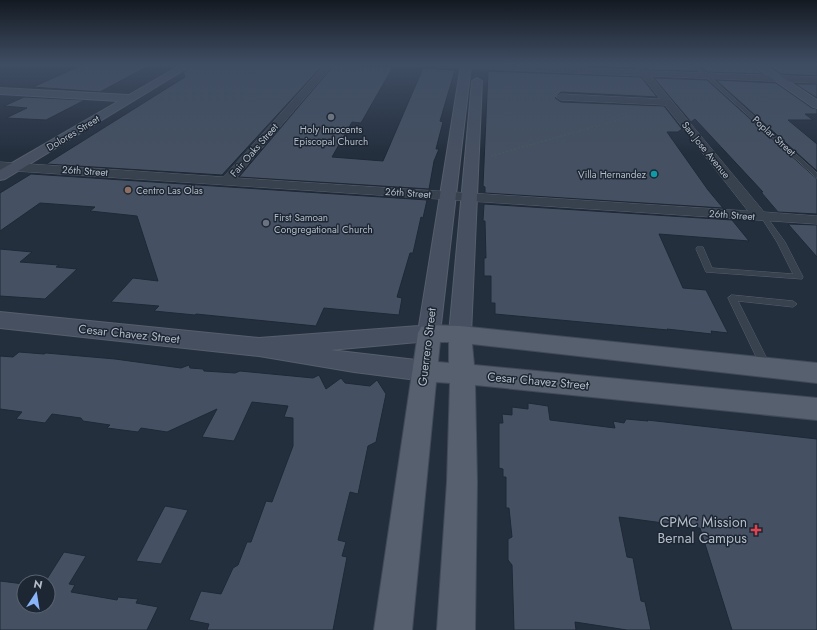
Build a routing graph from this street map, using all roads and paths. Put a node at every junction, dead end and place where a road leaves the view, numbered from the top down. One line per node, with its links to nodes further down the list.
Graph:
1 (62, 94): 10 (main road)
2 (115, 94): 10 (main road, Dolores Street)
3 (137, 94): 12 (main road, Dolores Street)
4 (303, 94): 22 (street, Fair Oaks Street)
5 (467, 94): 23 (main road, Guerrero Street)
6 (471, 94): 24 (main road)
7 (662, 94): 13 (street, San Jose Avenue)
8 (727, 94): 21 (lane, Poplar Street)
9 (801, 94): 14 (main road)
10 (110, 97): 12 (main road); 15 (main road, Dolores Street)
11 (561, 97): 13 (street)
12 (131, 98): 19 (main road, Dolores Street)
13 (668, 102): 25 (street, San Jose Avenue)
14 (817, 106)
15 (90, 108)
16 (637, 115): 17 (path)
17 (491, 156)
18 (0, 166): 19 (street, 26th Street)
19 (16, 167): 20 (main road, Dolores Street); 22 (street, 26th Street)
20 (0, 176)
21 (817, 176)
22 (227, 180): 23 (street, 26th Street)
23 (447, 196): 24 (street, 26th Street); 30 (main road, Guerrero Street)
24 (469, 197): 25 (street, 26th Street); 31 (main road)
25 (762, 217): 26 (street, 26th Street); 27 (lane)
26 (817, 220)
27 (700, 249)
28 (793, 304): 33 (lane)
29 (0, 320): 32 (main road, Cesar Chavez Street)
30 (429, 333): 31 (main road, Cesar Chavez Street); 32 (main road, Cesar Chavez Street); 34 (main road, Guerrero Street)
31 (460, 334): 33 (main road, Cesar Chavez Street); 36 (main road)
32 (259, 347): 34 (main road, Cesar Chavez Street)
33 (766, 367): 35 (main road, Cesar Chavez Street)
34 (425, 371): 36 (main road, Cesar Chavez Street); 38 (main road, Guerrero Street)
35 (817, 373)
36 (463, 374): 37 (main road, Cesar Chavez Street); 39 (main road)
37 (817, 409)
38 (393, 630)
39 (456, 630)

